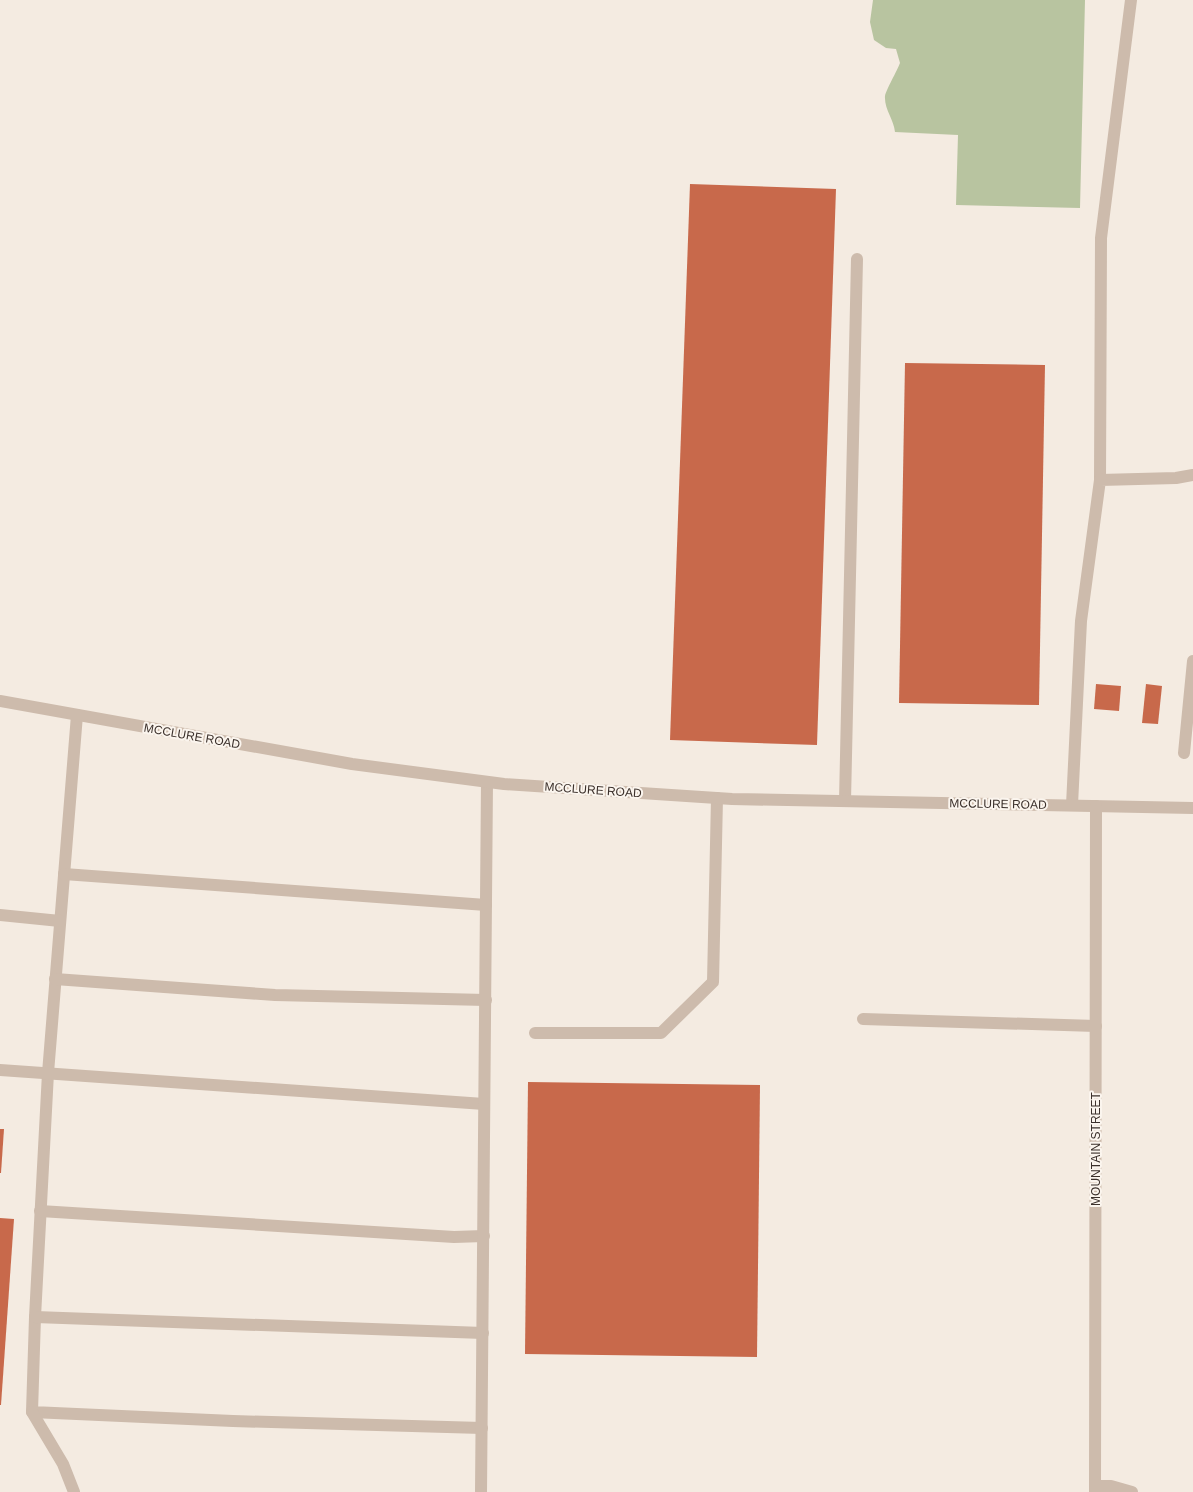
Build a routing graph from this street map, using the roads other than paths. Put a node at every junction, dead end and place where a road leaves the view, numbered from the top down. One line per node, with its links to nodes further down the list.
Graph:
1 (1131, 0): 4 (street)
2 (857, 258): 11 (street)
3 (1193, 475): 4 (street)
4 (1100, 480): 12 (street)
5 (1193, 661): 8 (street)
6 (0, 701): 7 (street, MCCLURE ROAD)
7 (77, 715): 9 (street, MCCLURE ROAD); 15 (street)
8 (1184, 753)
9 (487, 782): 10 (street, MCCLURE ROAD); 16 (street)
10 (717, 798): 11 (street, MCCLURE ROAD); 23 (street)
11 (845, 801): 12 (street, MCCLURE ROAD)
12 (1072, 805): 13 (street, MCCLURE ROAD)
13 (1096, 806): 14 (street, MCCLURE ROAD); 22 (street, MOUNTAIN STREET)
14 (1193, 808)
15 (64, 874): 16 (street); 18 (street)
16 (486, 905): 20 (street)
17 (0, 915): 18 (street)
18 (60, 921): 19 (street)
19 (55, 979): 20 (street); 25 (street)
20 (486, 1000): 26 (street)
21 (862, 1019): 22 (street)
22 (1096, 1026): 33 (street, MOUNTAIN STREET)
23 (536, 1033)
24 (0, 1070): 25 (street)
25 (48, 1073): 26 (street); 27 (street)
26 (484, 1104): 28 (street)
27 (40, 1211): 28 (street); 29 (street)
28 (484, 1236): 30 (street)
29 (35, 1317): 30 (street); 31 (street)
30 (483, 1333): 32 (street)
31 (32, 1412): 32 (street); 34 (street)
32 (482, 1428): 35 (street)
33 (1095, 1489): 36 (street)
34 (74, 1492)
35 (481, 1492)
36 (1132, 1492)

